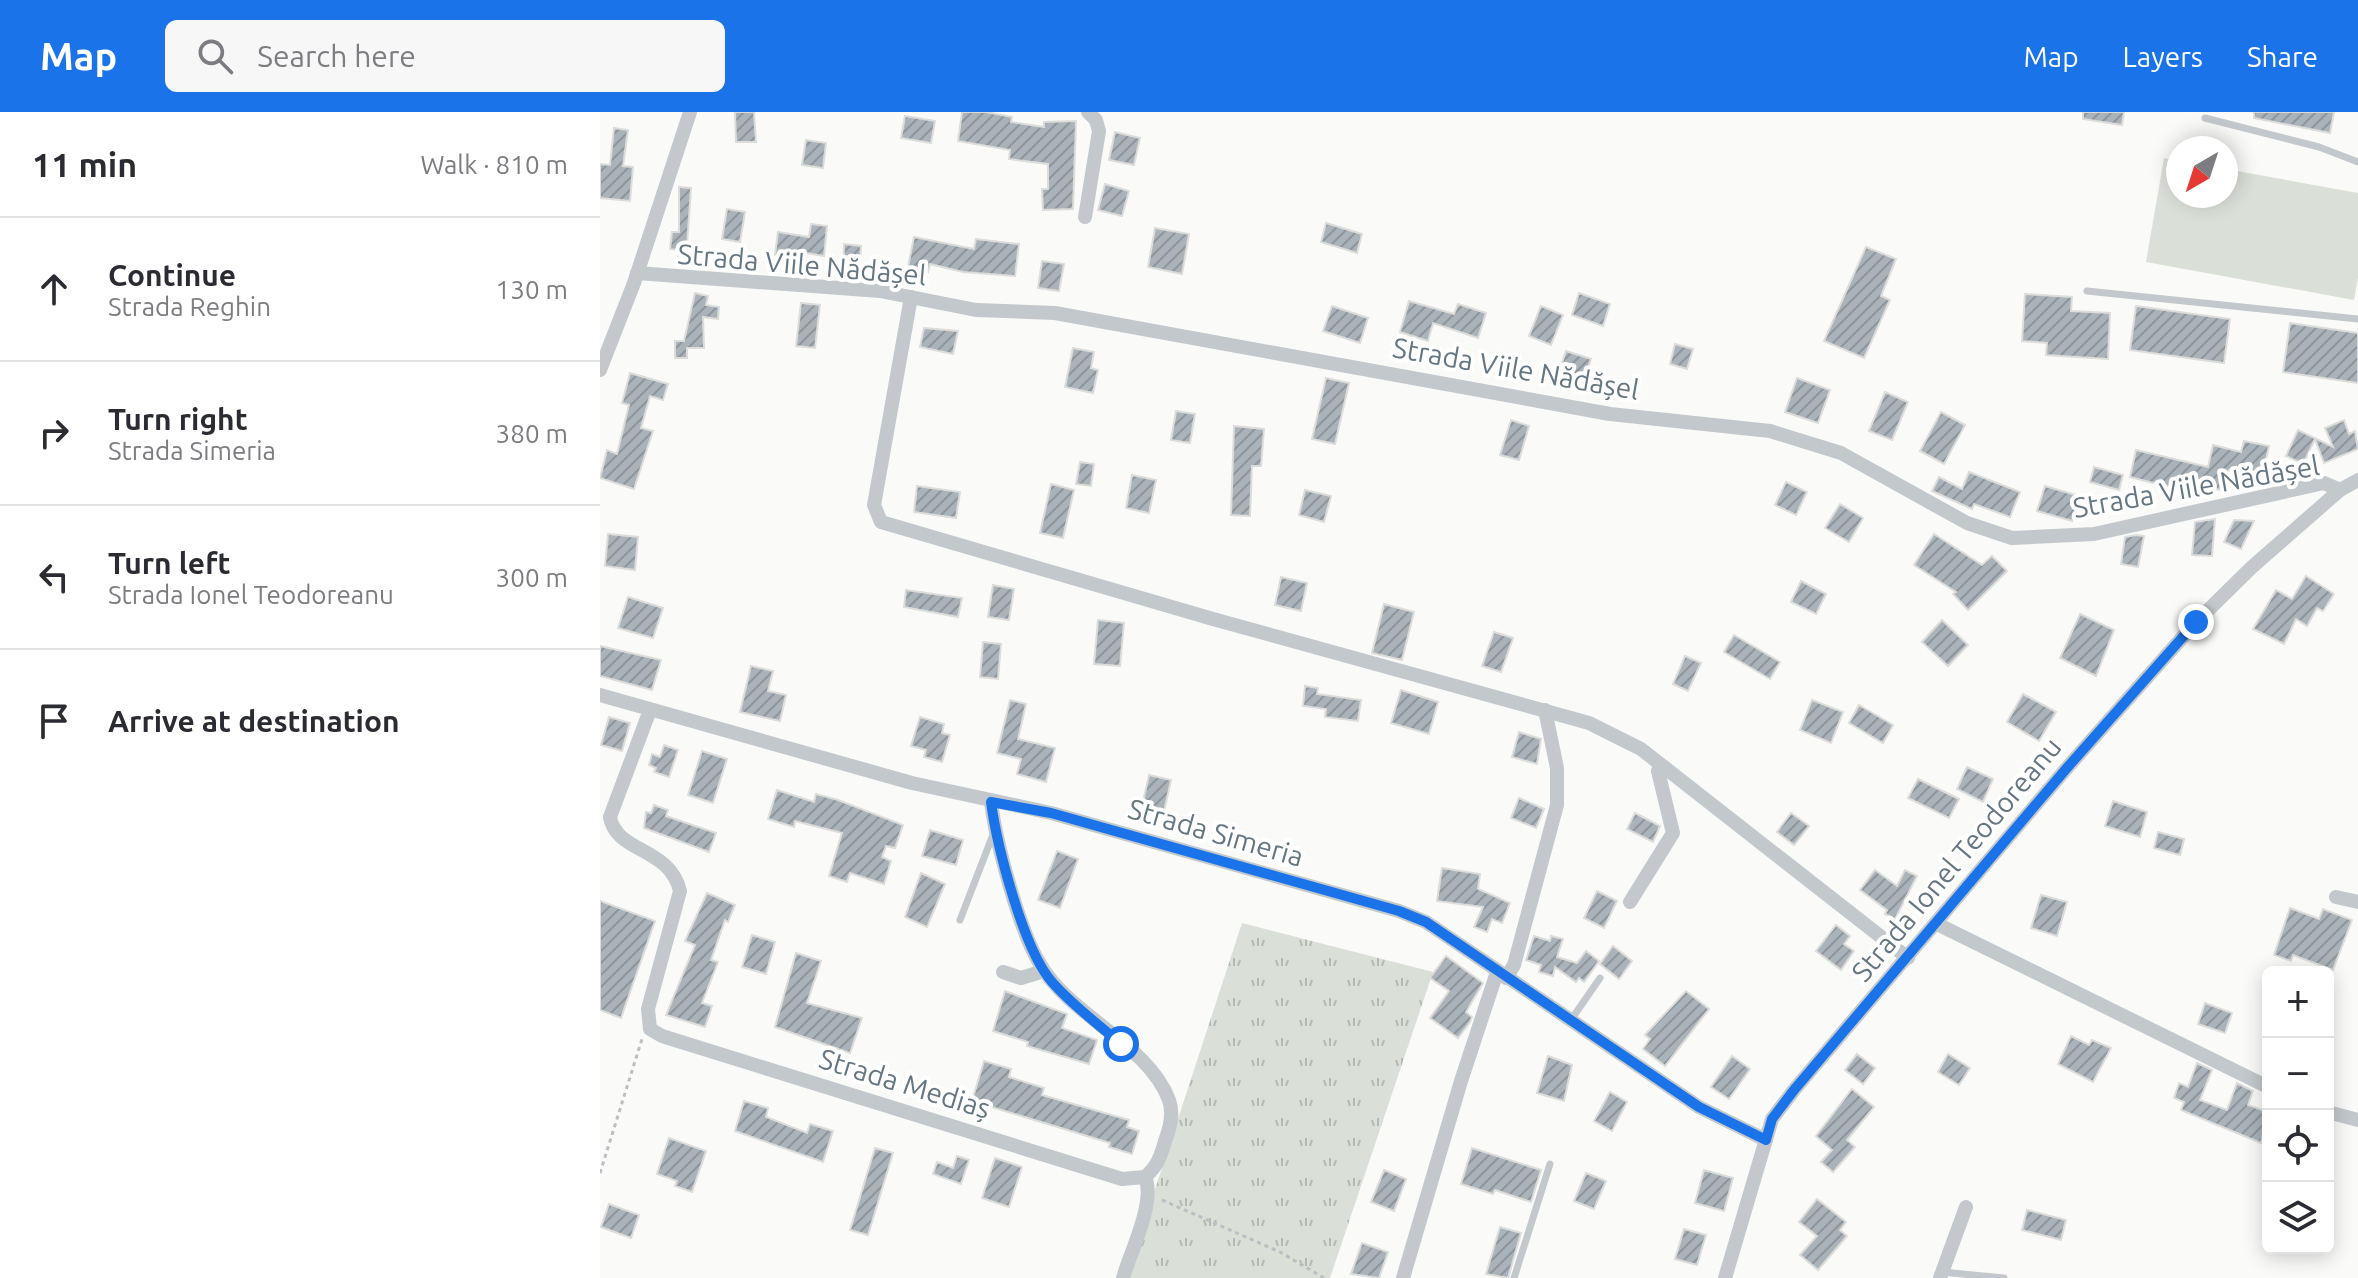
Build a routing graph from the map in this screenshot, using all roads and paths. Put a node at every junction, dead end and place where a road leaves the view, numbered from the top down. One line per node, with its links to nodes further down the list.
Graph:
1 (690, 112): 6 (street)
2 (1088, 112): 5 (street)
3 (2205, 118): 4 (lane)
4 (2358, 162)
5 (1085, 217)
6 (637, 273): 8 (street, Strada Viile Nădășel); 10 (street)
7 (2087, 291): 9 (lane)
8 (911, 297): 12 (street, Strada Viile Nădășel); 15 (street)
9 (2358, 319)
10 (600, 370)
11 (2358, 480): 12 (street, Strada Viile Nădășel)
12 (2340, 490): 23 (street, Strada Ionel Teodoreanu)
13 (600, 695): 14 (street, Strada Simeria)
14 (650, 710): 17 (street, Strada Simeria); 30 (street)
15 (1545, 710): 16 (street); 27 (street)
16 (1661, 765): 20 (street); 24 (street)
17 (991, 802): 18 (street); 27 (street, Strada Simeria)
18 (995, 830): 22 (lane); 25 (street)
19 (2336, 897): 21 (street)
20 (1630, 902)
21 (2358, 902)
22 (960, 920)
23 (1937, 924): 24 (street, Strada Ionel Teodoreanu); 31 (street)
24 (1908, 958): 34 (street, Strada Ionel Teodoreanu)
25 (1044, 971): 26 (street); 37 (street)
26 (1003, 972)
27 (1502, 975): 29 (street, Strada Simeria); 43 (street)
28 (1600, 978): 29 (lane)
29 (1571, 1020): 34 (street, Strada Simeria)
30 (650, 1029): 36 (path); 37 (street, Strada Mediaș)
31 (2262, 1084)
32 (2334, 1114): 33 (street)
33 (2358, 1120)
34 (1766, 1140): 45 (street, Strada Ionel Teodoreanu)
35 (1550, 1164): 44 (lane)
36 (600, 1173)
37 (1145, 1177): 38 (street)
38 (1149, 1194): 41 (street); 42 (path)
39 (1966, 1207): 40 (street)
40 (1941, 1275): 46 (lane)
41 (1123, 1278)
42 (1324, 1278)
43 (1403, 1278)
44 (1514, 1278)
45 (1725, 1278)
46 (2004, 1278)

